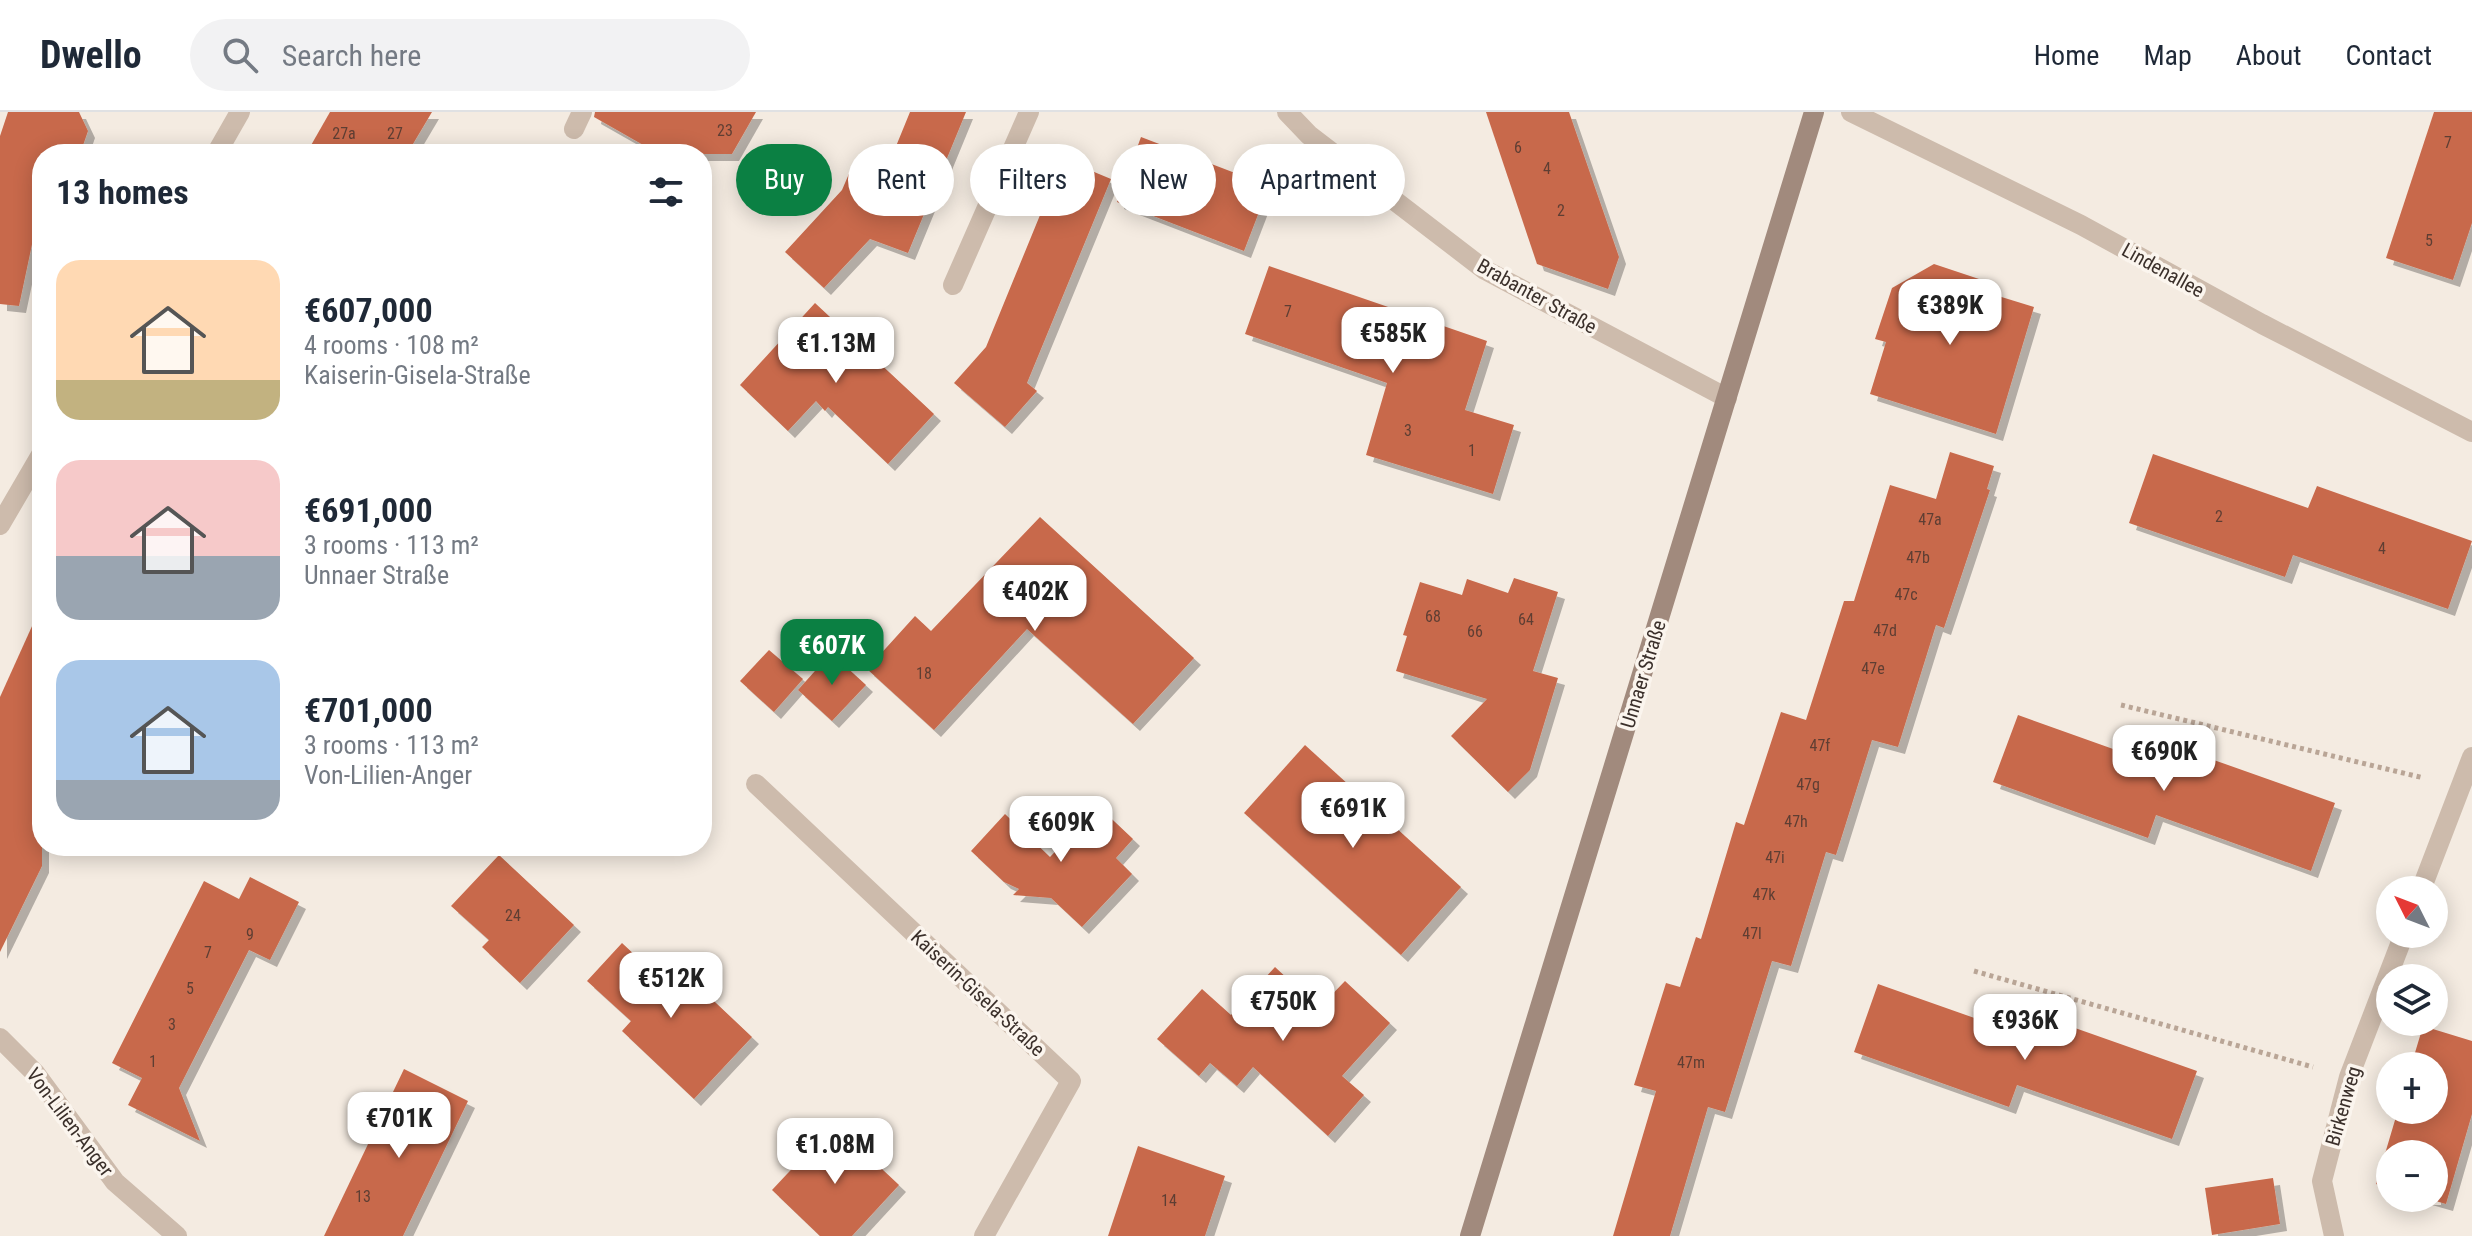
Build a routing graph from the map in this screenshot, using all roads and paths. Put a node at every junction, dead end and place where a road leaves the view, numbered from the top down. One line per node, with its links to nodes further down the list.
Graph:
1 (240, 112): 6 (street)
2 (1029, 112): 7 (street)
3 (1287, 112): 8 (street, Brabanter Straße)
4 (1814, 112): 8 (street, Unnaer Straße)
5 (1851, 112): 9 (street, Lindenallee)
6 (222, 144)
7 (953, 285)
8 (1727, 398): 23 (street, Unnaer Straße)
9 (2472, 432)
10 (32, 470): 11 (street)
11 (0, 525)
12 (2121, 705): 15 (path)
13 (2472, 757): 15 (street)
14 (756, 784): 22 (street, Kaiserin-Gisela-Straße)
15 (2460, 786): 16 (street)
16 (2426, 876)
17 (2399, 948): 20 (street, Birkenweg)
18 (1974, 971): 20 (path)
19 (0, 1038): 21 (street, Von-Lilien-Anger)
20 (2349, 1077): 24 (street, Birkenweg)
21 (177, 1236)
22 (984, 1236)
23 (1470, 1236)
24 (2334, 1236)

